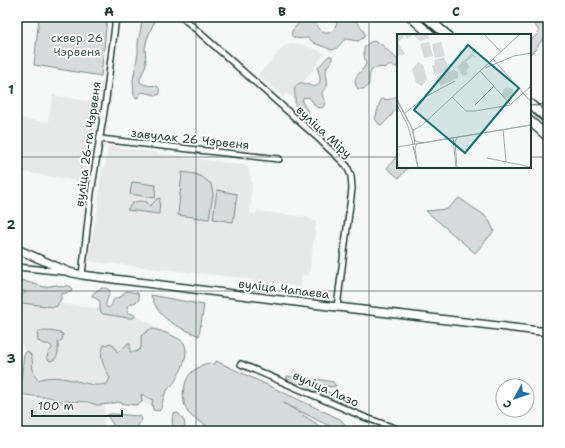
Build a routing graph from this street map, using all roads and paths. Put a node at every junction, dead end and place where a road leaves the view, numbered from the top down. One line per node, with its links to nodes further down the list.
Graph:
1 (116, 17): 12 (street, вуліца 26-га Чэрвеня)
2 (182, 17): 18 (street, вуліца Міру)
3 (410, 17): 5 (main road)
4 (426, 17): 6 (main road)
5 (430, 34)
6 (446, 34)
7 (531, 105): 8 (main road)
8 (548, 118): 10 (main road)
9 (531, 122): 10 (main road)
10 (538, 128): 11 (main road)
11 (548, 137)
12 (100, 139): 13 (street, завулак 26 Чэрвеня); 17 (street, вуліца 26-га Чэрвеня)
13 (279, 159)
14 (17, 248): 16 (street)
15 (17, 267): 16 (street, вуліца Чапаева)
16 (68, 272): 17 (street, вуліца Чапаева)
17 (82, 275): 18 (street, вуліца Чапаева)
18 (337, 306): 19 (street, вуліца Чапаева)
19 (548, 332)
20 (241, 364): 21 (street, вуліца Лазо)
21 (403, 431)

